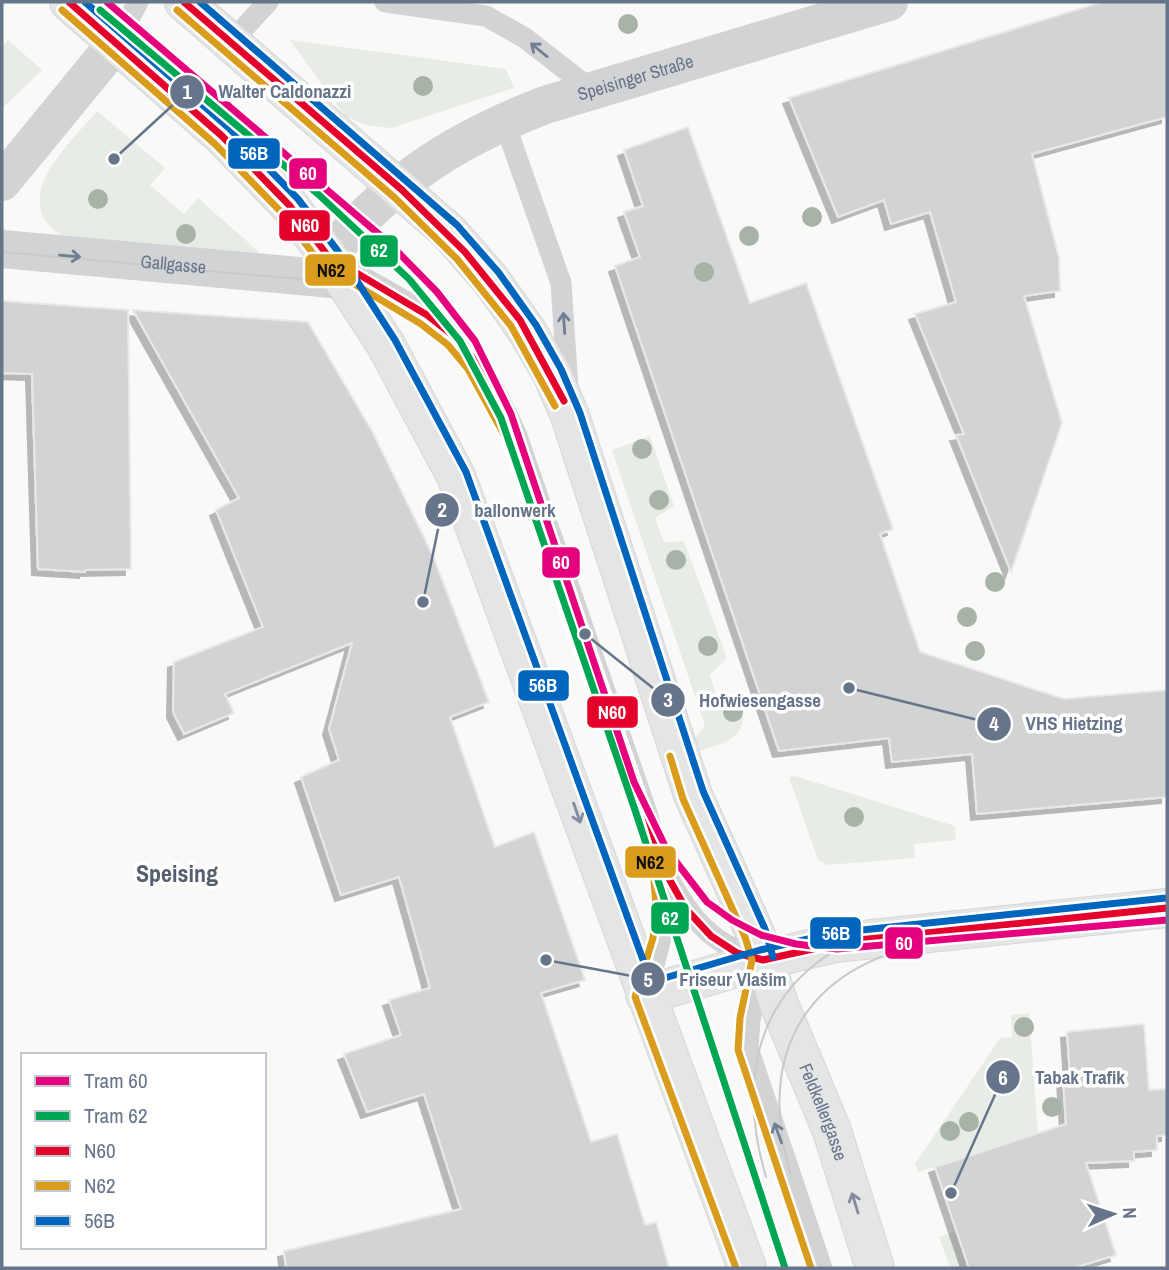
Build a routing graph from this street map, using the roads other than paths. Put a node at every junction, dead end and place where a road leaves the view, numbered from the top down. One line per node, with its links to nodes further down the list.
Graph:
1 (69, 2): 8 (main road)
2 (138, 2): 8 (lane)
3 (184, 2): 7 (main road)
4 (268, 2): 7 (lane)
5 (385, 2): 9 (lane, one-way to 5)
6 (889, 2): 9 (street, Speisinger Straße)
7 (231, 42): 12 (main road)
8 (116, 43): 11 (street); 14 (main road)
9 (593, 92): 10 (street, Speisinger Straße)
10 (504, 121): 12 (street, Speisinger Straße); 15 (lane, one-way to 10)
11 (2, 183)
12 (398, 186): 14 (street, Speisinger Straße); 15 (main road, Feldkellergasse)
13 (2, 249): 14 (street, Gallgasse, one-way to 14)
14 (335, 268): 16 (lane); 19 (main road, one-way to 19)
15 (570, 415): 18 (main road, Feldkellergasse)
16 (663, 868): 18 (lane); 19 (lane)
17 (1167, 908): 18 (main road)
18 (763, 960): 19 (main road); 21 (lane, one-way to 18); 22 (main road, Feldkellergasse, one-way to 18)
19 (645, 995): 20 (main road)
20 (747, 1268)
21 (822, 1268)
22 (875, 1268)

